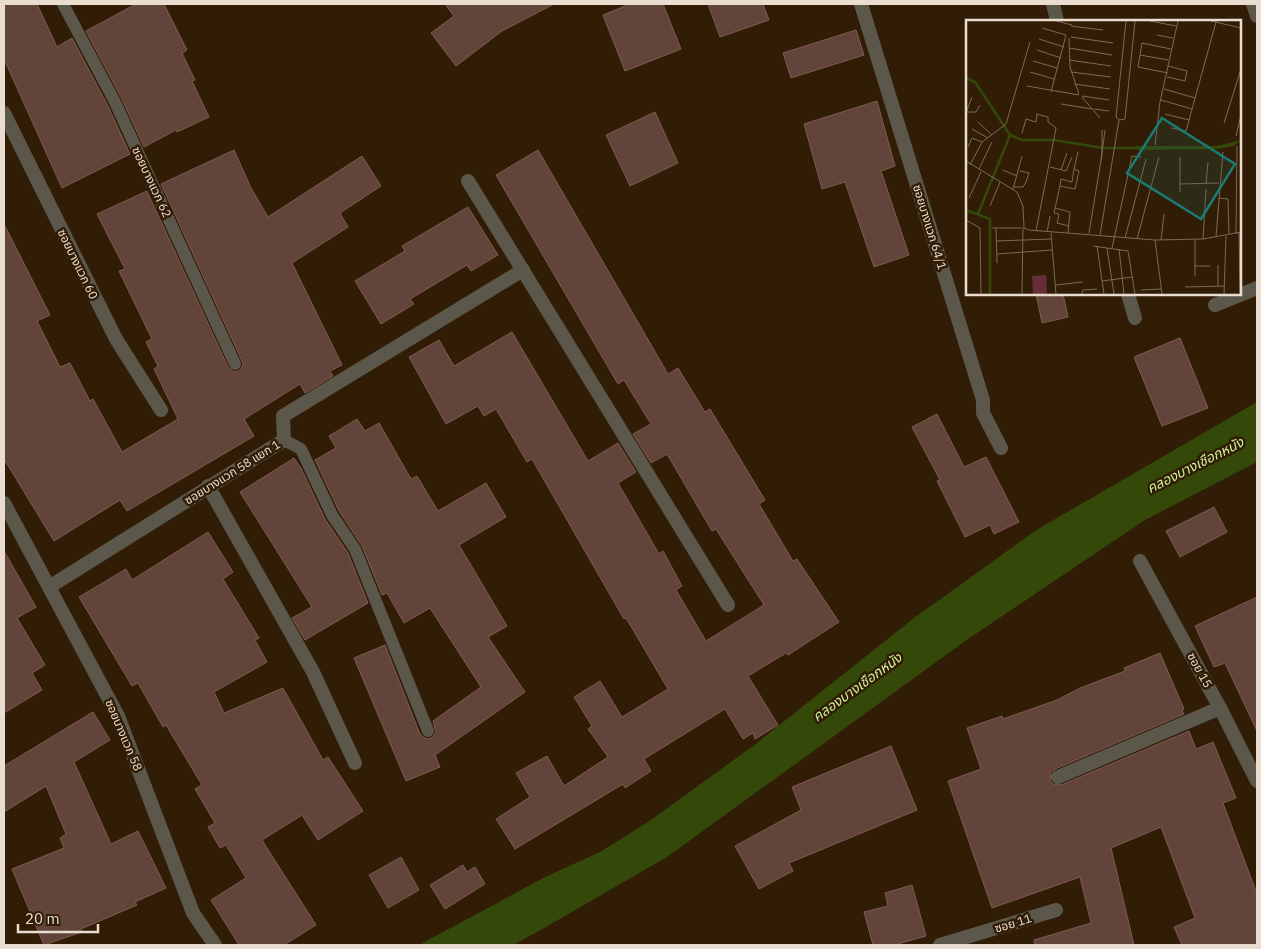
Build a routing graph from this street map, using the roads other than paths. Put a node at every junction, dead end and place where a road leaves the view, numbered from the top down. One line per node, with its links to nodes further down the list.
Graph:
1 (63, 4): 16 (lane, ซอยบางแวก 62)
2 (861, 4): 19 (street, ซอยบางแวก 64/1)
3 (1053, 4): 6 (street)
4 (1253, 4): 5 (street)
5 (1257, 16)
6 (1057, 20)
7 (4, 113): 17 (street, ซอยบางแวก 60)
8 (468, 181): 9 (street)
9 (523, 270): 18 (street, ซอยบางแวก 58 แยก 1); 24 (street)
10 (1257, 288): 11 (street)
11 (1241, 294)
12 (1128, 295): 15 (street)
13 (1240, 295): 14 (street)
14 (1215, 305)
15 (1135, 318)
16 (235, 364)
17 (162, 410)
18 (284, 440): 20 (street, ซอยบางแวก 58 แยก 1); 26 (lane)
19 (1001, 448)
20 (208, 486): 23 (street, ซอยบางแวก 58 แยก 1); 27 (street)
21 (4, 503): 23 (street, ซอยบางแวก 58)
22 (1140, 561): 25 (street, ซอย 15)
23 (49, 587): 31 (street, ซอยบางแวก 58)
24 (728, 605)
25 (1220, 708): 28 (street); 29 (street, ซอย 15)
26 (428, 731)
27 (355, 763)
28 (1058, 778)
29 (1257, 781)
30 (1056, 910): 32 (street, ซอย 11)
31 (215, 945)
32 (940, 945)

